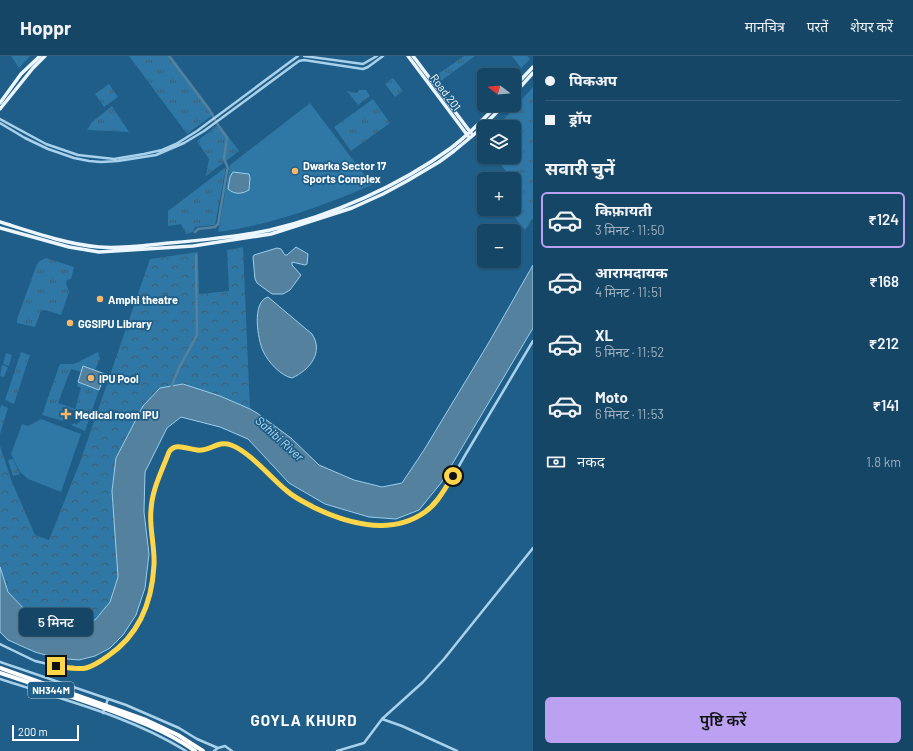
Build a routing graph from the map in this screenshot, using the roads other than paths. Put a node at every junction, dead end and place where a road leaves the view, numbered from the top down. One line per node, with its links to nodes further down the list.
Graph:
1 (45, 56): 14 (main road)
2 (298, 56): 18 (street)
3 (304, 56): 4 (street)
4 (377, 56)
5 (383, 56): 18 (street)
6 (408, 56): 21 (main road, Road 201)
7 (413, 56): 22 (main road, Road 201)
8 (38, 57): 13 (main road)
9 (533, 67): 11 (main road)
10 (533, 74): 12 (main road)
11 (521, 80)
12 (521, 87)
13 (0, 103)
14 (0, 109)
15 (491, 112): 22 (main road)
16 (496, 112): 22 (main road)
17 (0, 119): 20 (street)
18 (217, 119): 20 (street)
19 (0, 123): 20 (street)
20 (212, 123)
21 (467, 134): 22 (main road, Road 201); 24 (main road)
22 (471, 135): 26 (main road)
23 (360, 193): 24 (main road)
24 (362, 198): 25 (main road)
25 (0, 222)
26 (0, 228)
27 (533, 341): 29 (street)
28 (533, 548): 38 (street)
29 (0, 644)
30 (0, 662): 34 (street)
31 (0, 668): 35 (highway, NH344M)
32 (0, 673): 35 (highway, NH344M)
33 (0, 679): 37 (street)
34 (108, 699): 37 (street); 39 (street)
35 (105, 707): 36 (highway, NH344M)
36 (118, 711): 41 (highway, NH344M); 42 (highway, NH344M)
37 (103, 713): 40 (street)
38 (382, 718): 45 (street); 46 (street)
39 (218, 748): 43 (street); 44 (street)
40 (186, 751)
41 (195, 751)
42 (203, 751)
43 (214, 751)
44 (232, 751)
45 (337, 751)
46 (456, 751)

